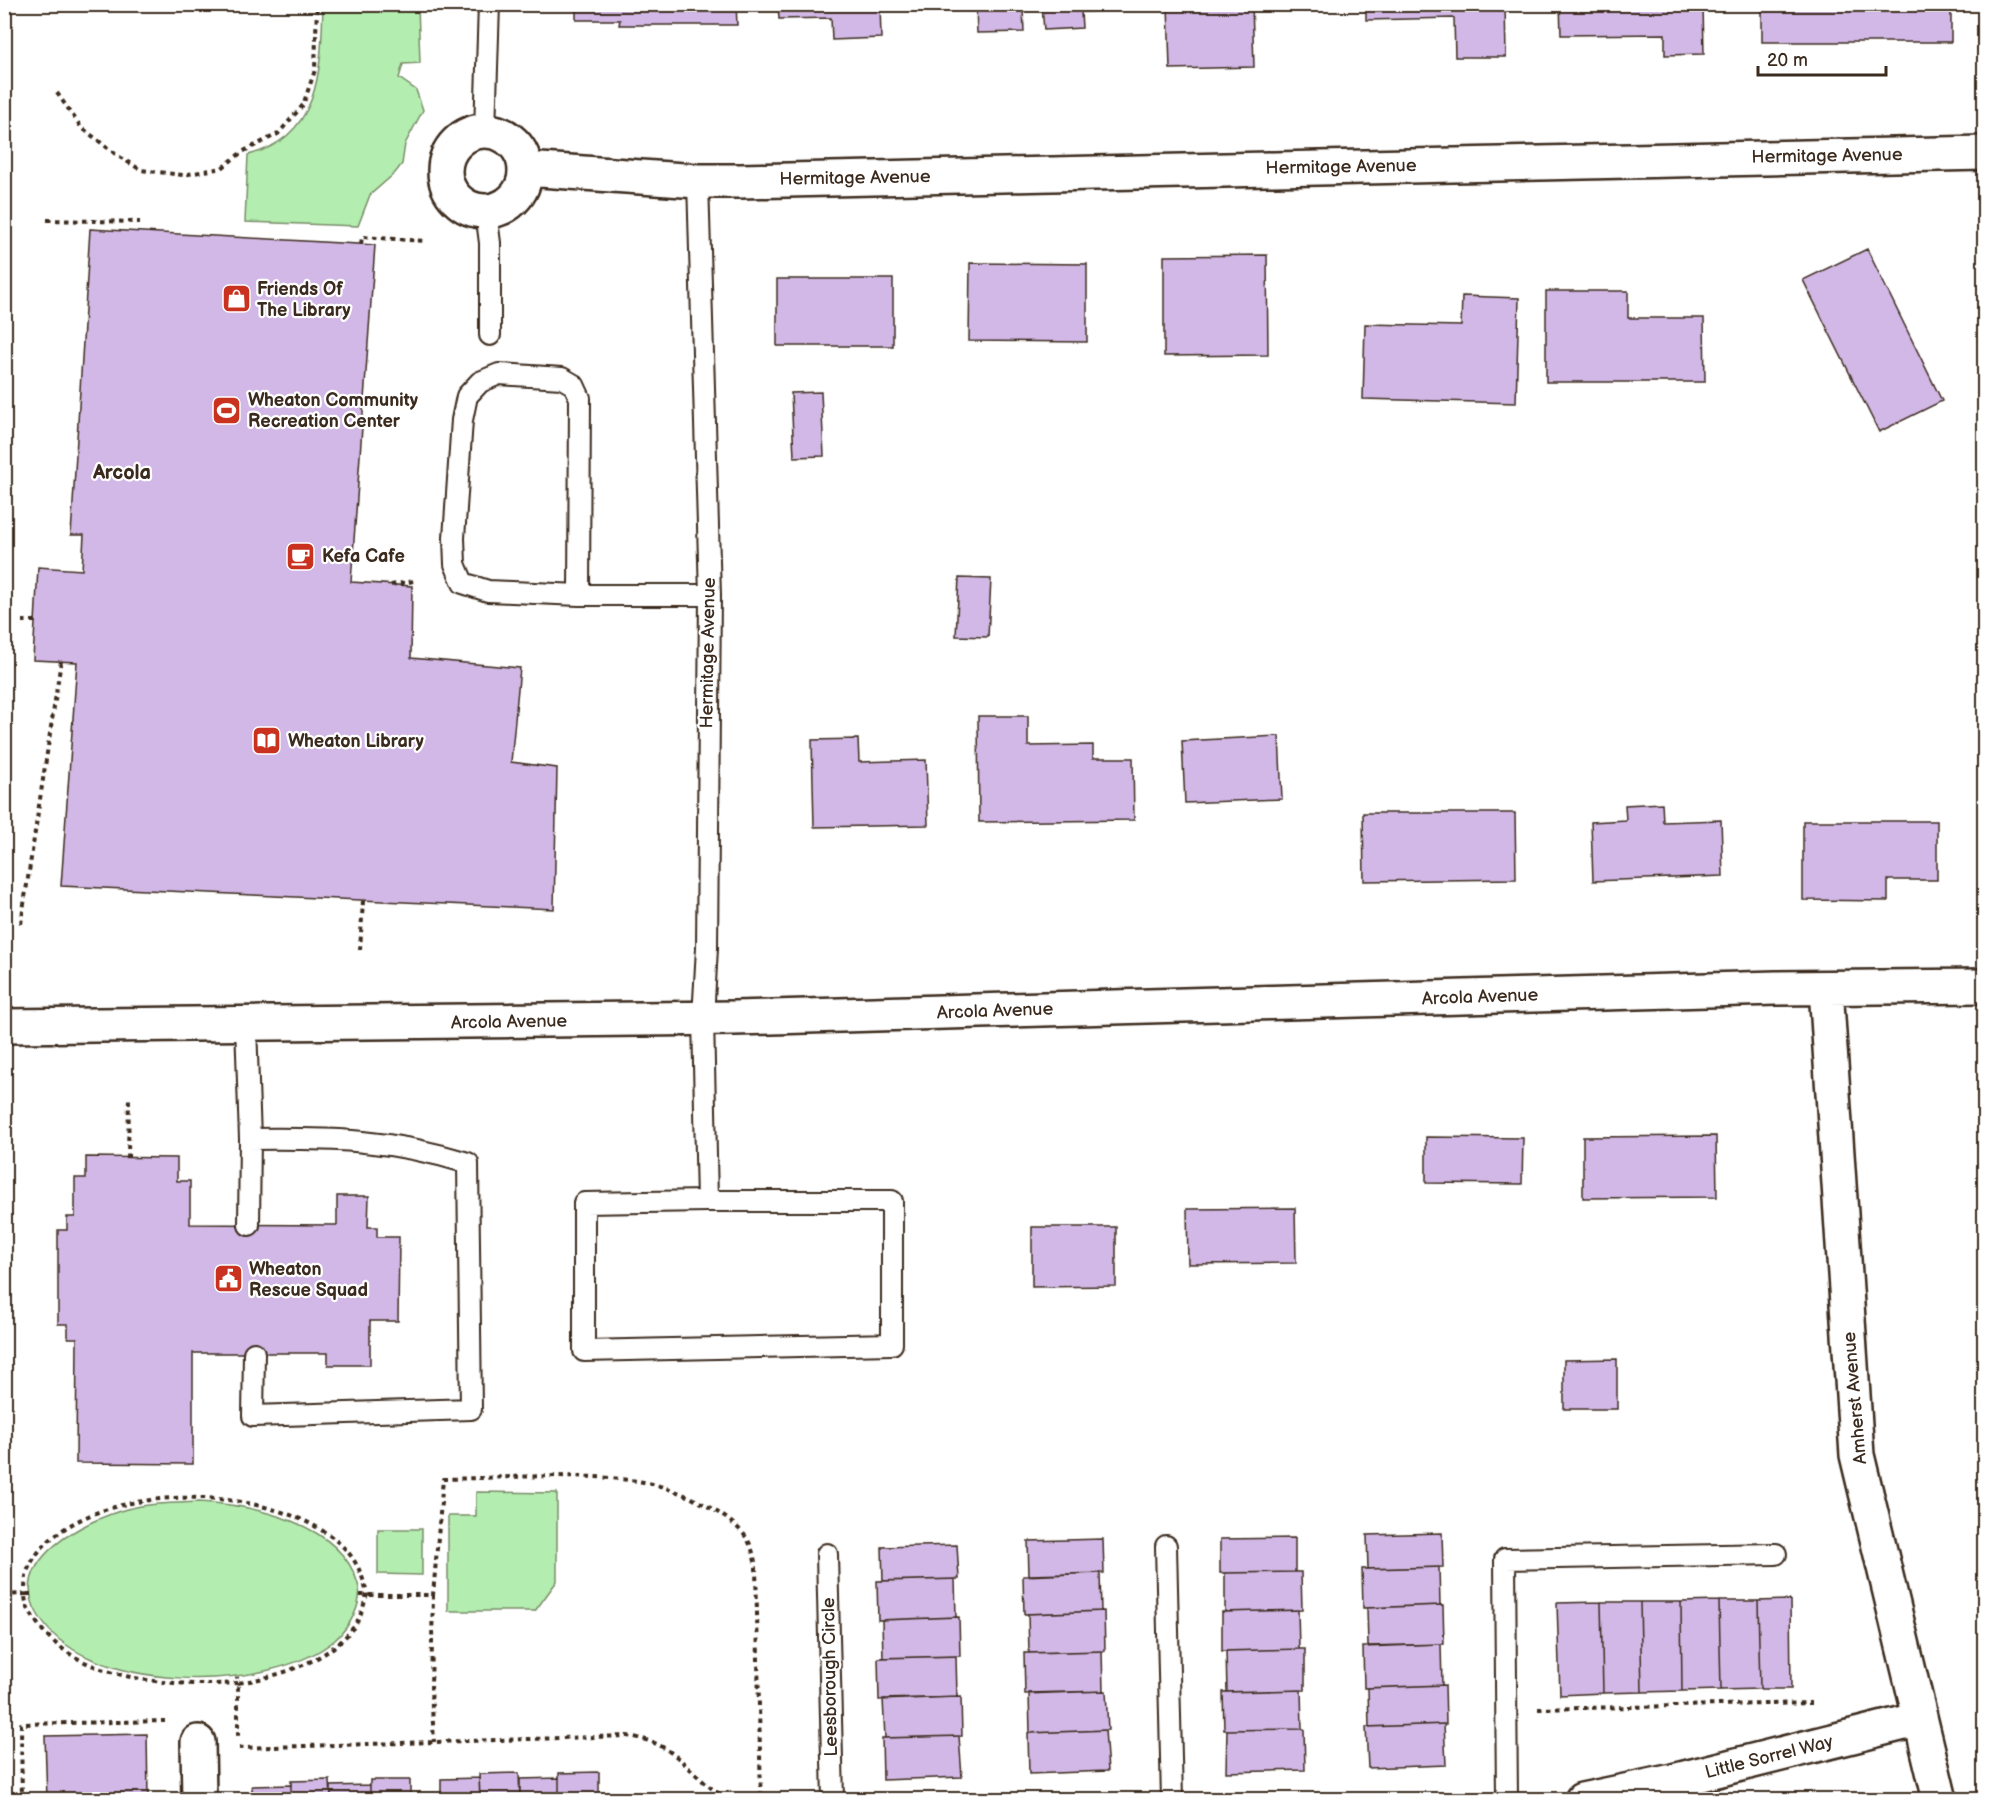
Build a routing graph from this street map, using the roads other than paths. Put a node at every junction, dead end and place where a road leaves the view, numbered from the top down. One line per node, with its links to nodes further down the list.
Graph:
1 (489, 4): 2 (lane)
2 (485, 131): 4 (street); 6 (street)
3 (1984, 153): 5 (street, Hermitage Avenue)
4 (526, 169): 5 (street, Hermitage Avenue); 6 (street)
5 (698, 181): 9 (lane, Hermitage Avenue)
6 (486, 212): 7 (lane)
7 (490, 335)
8 (579, 595): 8 (lane); 9 (lane)
9 (710, 595): 12 (lane, Hermitage Avenue)
10 (1984, 986): 11 (street, Arcola Avenue)
11 (1826, 988): 12 (street, Arcola Avenue); 22 (street, Amherst Avenue)
12 (704, 1018): 13 (street, Arcola Avenue); 16 (lane, Hermitage Avenue)
13 (246, 1025): 14 (street, Arcola Avenue); 15 (lane)
14 (4, 1026)
15 (250, 1139): 17 (lane); 18 (lane)
16 (707, 1201): 16 (lane)
17 (249, 1225)
18 (254, 1353)
19 (1166, 1546): 27 (lane)
20 (827, 1554): 26 (lane, Leesborough Circle)
21 (1776, 1554): 28 (lane)
22 (1920, 1719): 24 (street, Little Sorrel Way); 30 (street, Amherst Avenue)
23 (198, 1742): 25 (street)
24 (1675, 1790): 29 (street, Little Sorrel Way)
25 (199, 1800)
26 (833, 1800)
27 (1173, 1800)
28 (1507, 1800)
29 (1582, 1800)
30 (1940, 1800)

